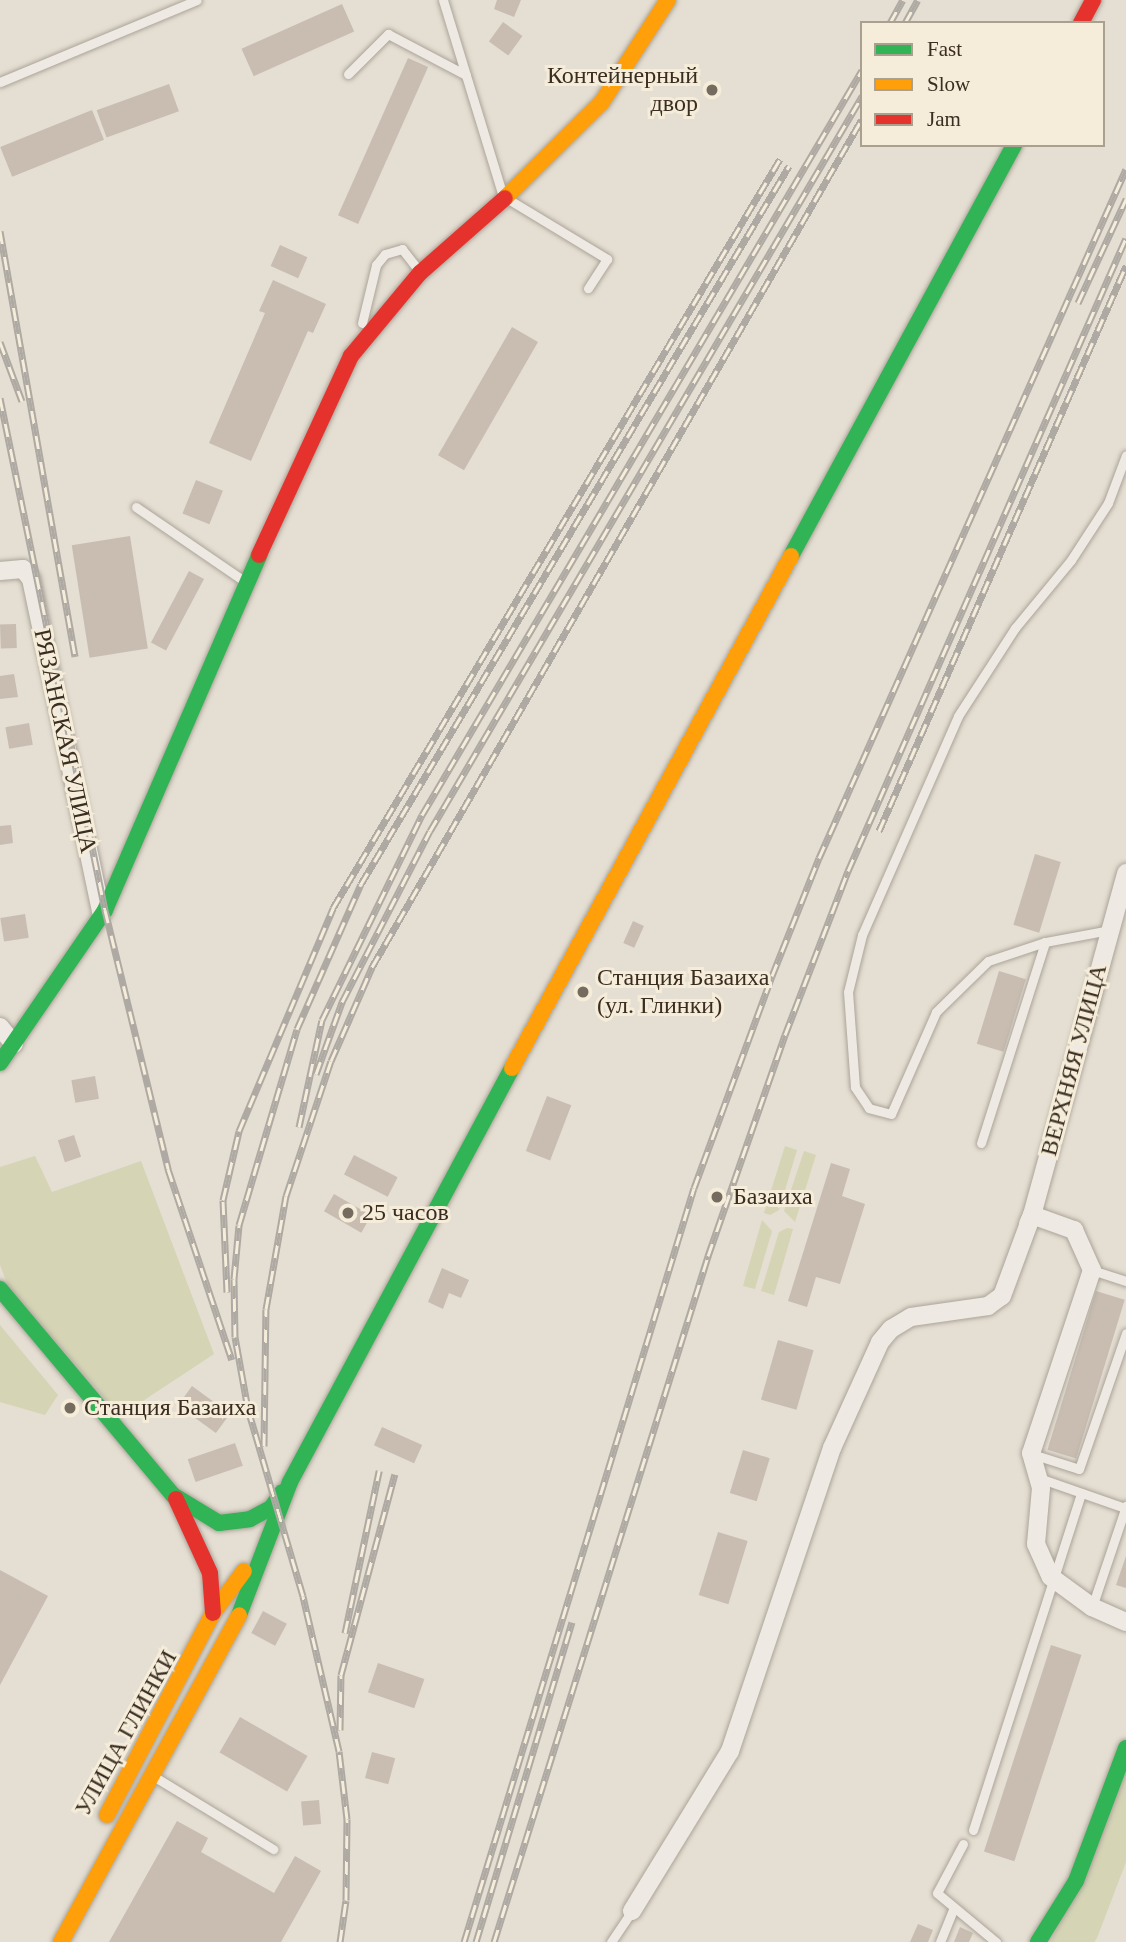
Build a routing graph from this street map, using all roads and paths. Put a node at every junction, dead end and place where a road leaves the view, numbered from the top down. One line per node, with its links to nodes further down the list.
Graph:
1 (197, 0): 8 (lane)
2 (443, 0): 7 (lane)
3 (668, 0): 10 (main road)
4 (1093, 0): 5 (main road)
5 (1082, 21)
6 (348, 74): 7 (lane)
7 (466, 75): 10 (lane)
8 (0, 82)
9 (1013, 147): 33 (main road)
10 (503, 196): 11 (main road); 12 (lane)
11 (420, 273): 13 (main road); 13 (lane)
12 (588, 288)
13 (351, 356): 17 (main road)
14 (1126, 455): 21 (lane)
15 (136, 507): 17 (lane)
16 (0, 571): 19 (street, РЯЗАНСКАЯ УЛИЦА)
17 (249, 584): 19 (main road)
18 (1126, 873): 20 (street, ВЕРХНЯЯ УЛИЦА)
19 (102, 915): 23 (main road)
20 (1110, 930): 21 (lane); 26 (street, ВЕРХНЯЯ УЛИЦА)
21 (1045, 942): 25 (lane)
22 (0, 1027): 23 (street)
23 (15, 1044): 24 (main road)
24 (0, 1063)
25 (981, 1143)
26 (1032, 1215): 27 (street); 51 (street, ВЕРХНЯЯ УЛИЦА)
27 (1092, 1270): 28 (lane); 31 (street)
28 (1126, 1281)
29 (1, 1289): 35 (main road)
30 (1126, 1333): 31 (lane)
31 (1031, 1453): 32 (street)
32 (1039, 1478): 34 (lane); 39 (street)
33 (290, 1482): 35 (main road); 40 (main road)
34 (1081, 1493): 36 (lane); 39 (lane)
35 (173, 1495): 37 (main road); 42 (main road)
36 (1126, 1507): 41 (lane)
37 (215, 1539)
38 (229, 1557): 40 (main road)
39 (1051, 1577): 41 (street); 47 (lane)
40 (245, 1579): 42 (main road, УЛИЦА ГЛИНКИ); 45 (main road, УЛИЦА ГЛИНКИ)
41 (1091, 1607): 43 (street)
42 (213, 1613): 46 (main road, УЛИЦА ГЛИНКИ)
43 (1126, 1622)
44 (1126, 1748): 56 (main road)
45 (153, 1776): 49 (lane); 52 (main road, УЛИЦА ГЛИНКИ)
46 (99, 1829)
47 (973, 1830)
48 (963, 1844): 50 (lane)
49 (273, 1849)
50 (953, 1909): 54 (lane); 55 (lane)
51 (632, 1910): 53 (lane)
52 (61, 1942)
53 (611, 1942)
54 (940, 1942)
55 (996, 1942)
56 (1038, 1942)

